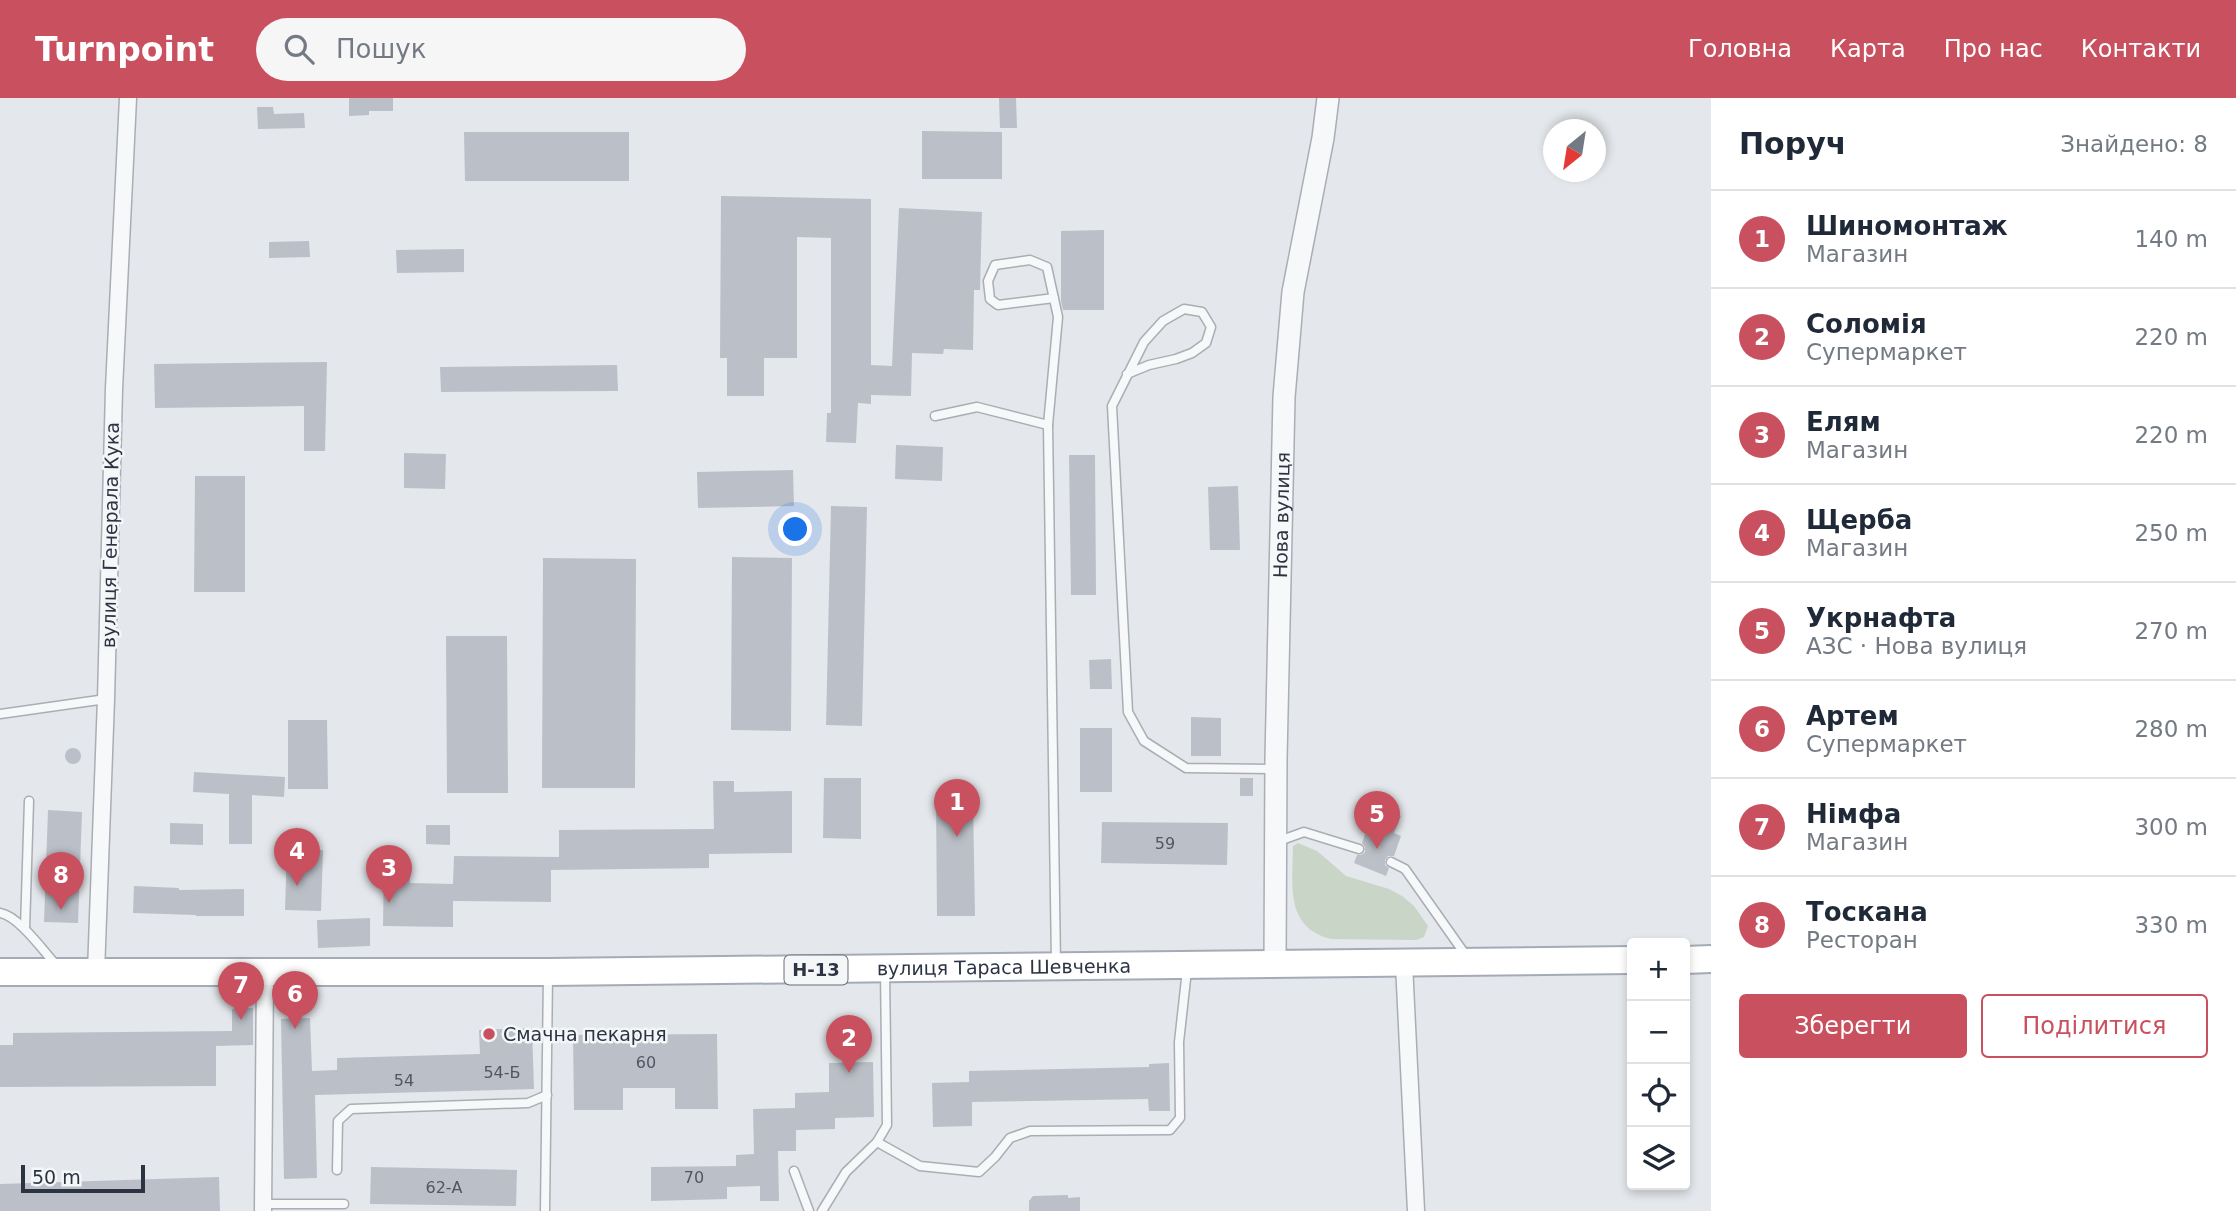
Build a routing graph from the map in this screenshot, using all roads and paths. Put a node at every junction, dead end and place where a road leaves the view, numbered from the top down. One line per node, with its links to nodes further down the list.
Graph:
1 (128, 98): 7 (street, вулиця Генерала Кука)
2 (1328, 98): 9 (street, Нова вулиця)
3 (1054, 298): 3 (lane); 6 (lane)
4 (1127, 374): 4 (lane); 9 (lane)
5 (935, 415): 6 (lane)
6 (1048, 425): 23 (lane)
7 (106, 699): 8 (lane); 27 (street, вулиця Генерала Кука)
8 (0, 714)
9 (1276, 769): 11 (street, Нова вулиця)
10 (29, 801): 15 (lane)
11 (1276, 842): 12 (lane); 22 (street, Нова вулиця)
12 (1359, 849)
13 (1391, 862): 19 (lane)
14 (0, 913): 15 (lane)
15 (25, 929): 25 (lane)
16 (1711, 959): 18 (main road)
17 (1627, 960): 19 (main road, вулиця Тараса Шевченка / Н-13)
18 (1690, 960)
19 (1471, 963): 20 (main road, вулиця Тараса Шевченка / Н-13)
20 (1404, 964): 22 (main road, вулиця Тараса Шевченка / Н-13); 39 (street)
21 (1188, 965): 22 (main road, вулиця Тараса Шевченка / Н-13); 23 (main road, вулиця Тараса Шевченка / Н-13); 31 (lane)
22 (1275, 965)
23 (1056, 967): 24 (main road, вулиця Тараса Шевченка / Н-13)
24 (885, 968): 28 (main road, вулиця Тараса Шевченка / Н-13); 31 (lane)
25 (61, 971): 26 (main road, вулиця Тараса Шевченка / Н-13); 27 (main road, вулиця Тараса Шевченка / Н-13)
26 (0, 972)
27 (96, 972): 29 (main road, вулиця Тараса Шевченка / Н-13)
28 (548, 972): 29 (main road, вулиця Тараса Шевченка / Н-13); 30 (lane)
29 (265, 974): 35 (street)
30 (547, 1095): 32 (lane); 36 (lane)
31 (877, 1142): 38 (lane)
32 (337, 1170)
33 (794, 1171): 37 (lane)
34 (344, 1204): 35 (lane)
35 (263, 1208)
36 (545, 1211)
37 (809, 1211)
38 (822, 1211)
39 (1416, 1211)

